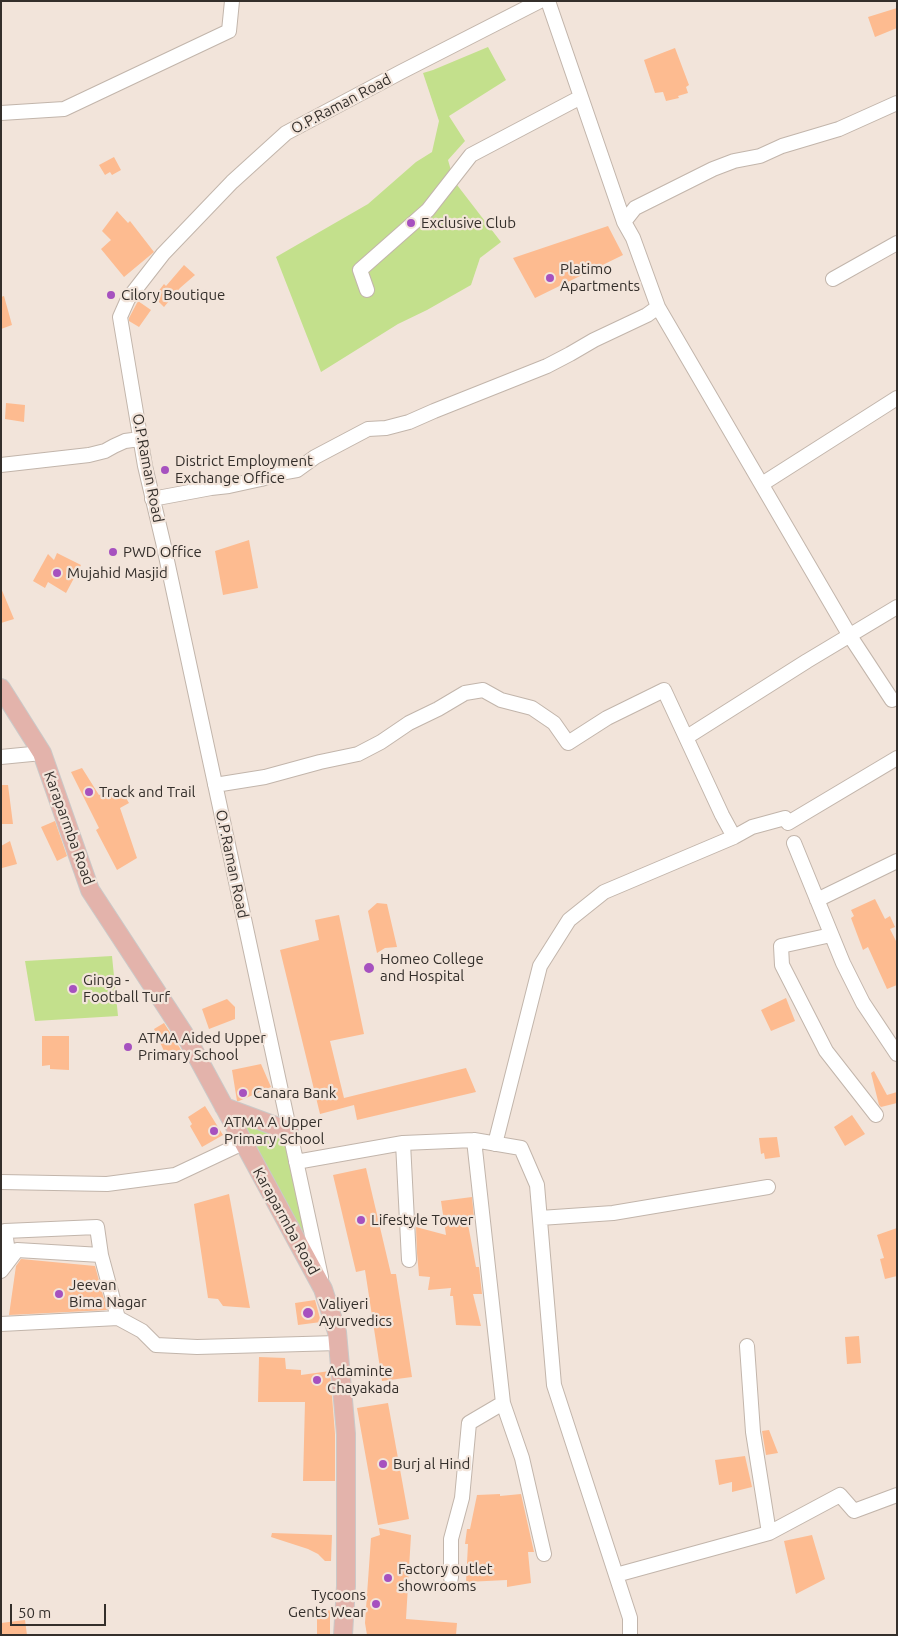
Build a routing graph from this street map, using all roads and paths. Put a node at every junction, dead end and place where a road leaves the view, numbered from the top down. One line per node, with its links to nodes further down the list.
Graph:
1 (232, 1): 6 (street)
2 (540, 1): 13 (street, O.P.Raman Road)
3 (548, 1): 4 (street)
4 (581, 98): 7 (street); 10 (street)
5 (897, 103): 7 (street)
6 (1, 114)
7 (624, 222): 11 (street)
8 (897, 243): 9 (street)
9 (833, 279)
10 (367, 290)
11 (658, 307): 15 (street); 16 (street)
12 (897, 398): 15 (street)
13 (140, 439): 14 (street); 16 (street, O.P.Raman Road)
14 (1, 465)
15 (762, 484): 18 (street)
16 (152, 499): 25 (street, O.P.Raman Road)
17 (897, 607): 18 (street)
18 (850, 636): 20 (street); 21 (street)
19 (1, 688): 22 (main road, Karaparmba Road)
20 (892, 700)
21 (686, 738): 25 (street); 26 (street)
22 (42, 753): 23 (street); 32 (main road, Karaparmba Road)
23 (1, 757)
24 (897, 758): 26 (street)
25 (215, 785): 34 (street, O.P.Raman Road)
26 (734, 837): 38 (street)
27 (794, 843): 29 (street)
28 (897, 861): 29 (street)
29 (817, 900): 30 (street)
30 (830, 935): 31 (street); 33 (street)
31 (897, 1054)
32 (224, 1107): 34 (main road); 36 (main road, Karaparmba Road)
33 (876, 1115)
34 (289, 1131): 39 (street, O.P.Raman Road)
35 (474, 1140): 37 (street); 38 (street); 51 (street)
36 (243, 1143): 40 (street); 46 (main road, Karaparmba Road)
37 (403, 1143): 39 (street); 44 (street)
38 (494, 1144): 42 (street)
39 (296, 1162): 46 (street, O.P.Raman Road)
40 (1, 1182)
41 (768, 1187): 42 (street)
42 (540, 1218): 55 (street)
43 (101, 1255): 45 (street); 45 (street); 47 (street)
44 (409, 1260)
45 (5, 1266)
46 (323, 1289): 49 (main road, Karaparmba Road)
47 (118, 1318): 48 (street); 49 (street)
48 (1, 1324)
49 (338, 1343): 57 (main road, Karaparmba Road)
50 (747, 1346): 53 (street)
51 (503, 1403): 54 (street); 56 (street)
52 (897, 1495): 53 (street)
53 (768, 1533): 55 (street)
54 (544, 1554)
55 (616, 1575): 58 (street)
56 (450, 1578)
57 (343, 1635)
58 (630, 1635)

